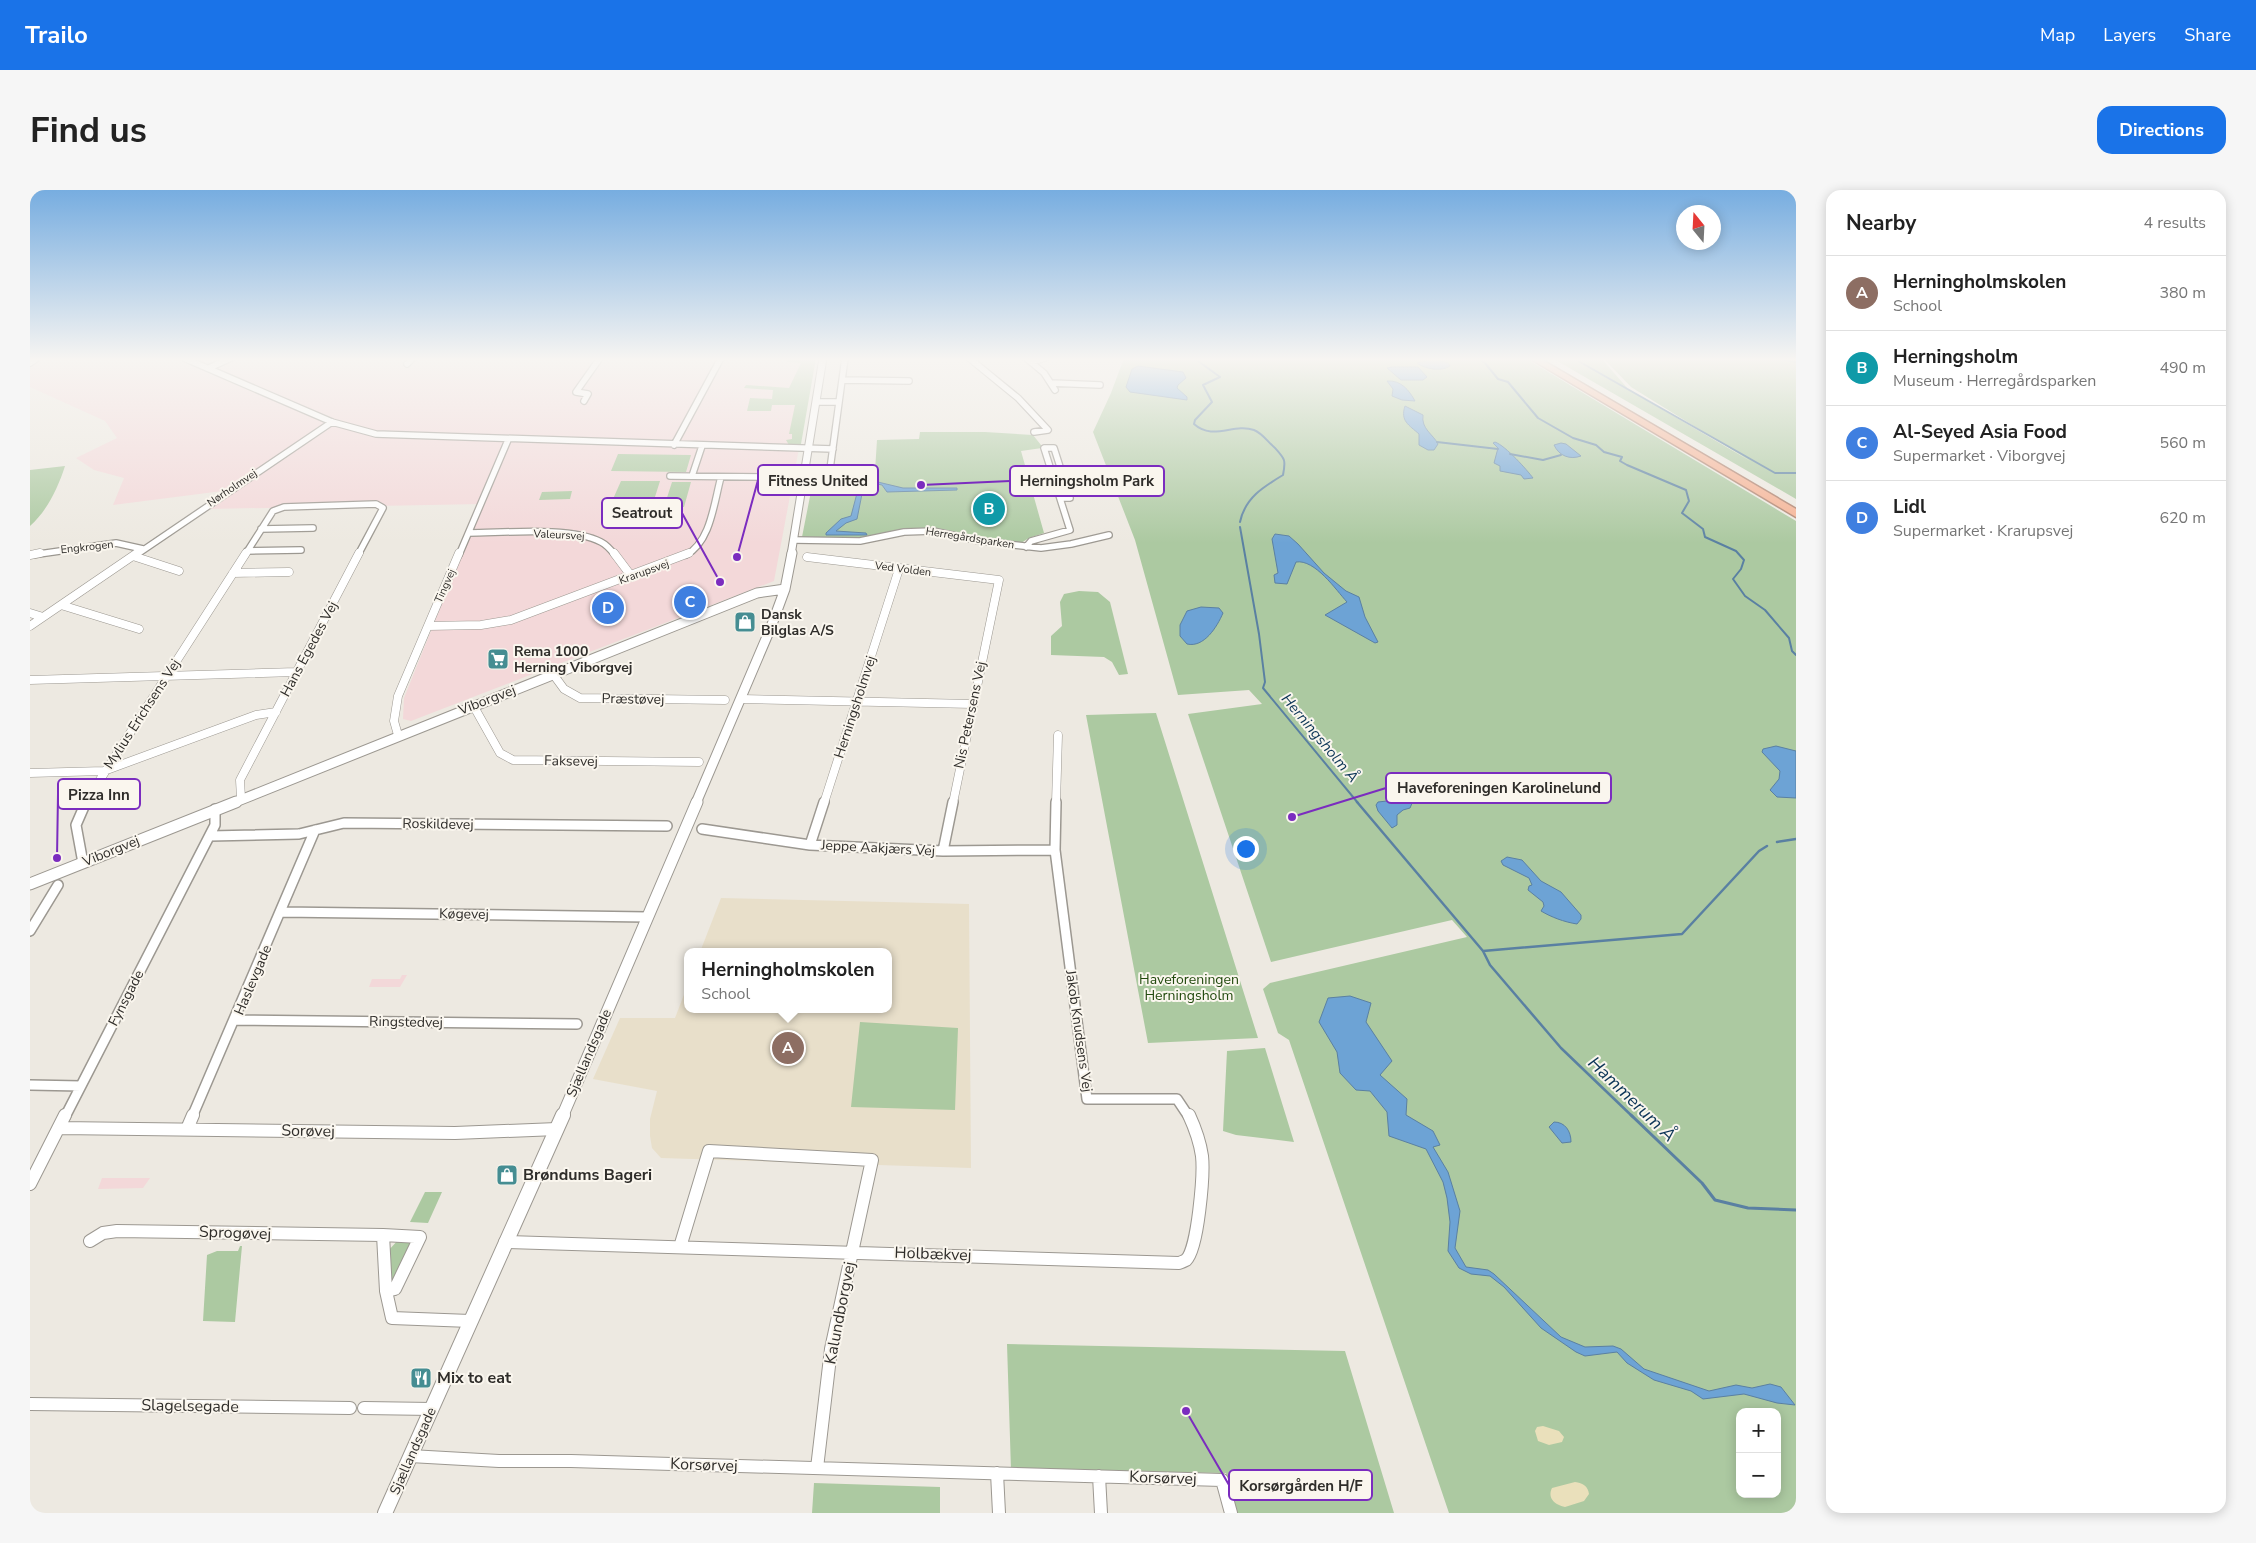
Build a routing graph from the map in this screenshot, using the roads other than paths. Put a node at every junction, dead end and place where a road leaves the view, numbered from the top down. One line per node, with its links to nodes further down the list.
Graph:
1 (327, 420): 8 (street)
2 (688, 420): 11 (street)
3 (813, 420): 13 (street)
4 (837, 420): 14 (street)
5 (1038, 420): 9 (street)
6 (1637, 420): 23 (highway)
7 (1649, 420): 22 (highway)
8 (332, 422): 10 (street); 30 (street, Nørholmvej)
9 (1034, 432)
10 (508, 440): 11 (street); 26 (street, Tingvej)
11 (674, 445): 12 (street)
12 (702, 446): 13 (street); 17 (street)
13 (809, 449): 14 (street); 28 (street)
14 (833, 449): 15 (street)
15 (830, 469)
16 (670, 476): 17 (street)
17 (692, 476): 18 (street)
18 (720, 476): 19 (street); 40 (street, Krarupsvej)
19 (768, 477)
20 (1060, 498): 20 (street, Herregårdsparken); 29 (street, Herregårdsparken)
21 (376, 504): 25 (street, Mylius Erichsens Vej); 49 (street, Hans Egedes Vej)
22 (1796, 506)
23 (1796, 514)
24 (313, 528): 25 (street)
25 (261, 529): 32 (street, Mylius Erichsens Vej)
26 (469, 533): 40 (street, Valeursvej); 47 (street, Tingvej)
27 (1109, 535): 29 (street, Herregårdsparken)
28 (794, 540): 29 (street, Herregårdsparken); 42 (street)
29 (1026, 547)
30 (143, 549): 33 (street, Engkrogen); 34 (street, Nørholmvej)
31 (301, 550): 32 (street)
32 (247, 551): 39 (street, Mylius Erichsens Vej)
33 (30, 555)
34 (133, 556): 37 (street); 43 (street, Nørholmvej)
35 (807, 557): 36 (street, Ved Volden)
36 (900, 568): 41 (street, Ved Volden); 55 (street, Herningsholmvej)
37 (180, 571)
38 (289, 572): 39 (street)
39 (233, 573): 51 (street, Mylius Erichsens Vej)
40 (632, 577): 47 (street, Krarupsvej)
41 (999, 580): 56 (street, Nis Petersens Vej)
42 (785, 589): 50 (street, Viborgvej); 53 (street, Sjællandsgade)
43 (61, 605): 45 (street, Nørholmvej); 48 (street)
44 (30, 613): 45 (street)
45 (43, 617): 46 (street, Nørholmvej)
46 (30, 626)
47 (428, 626): 59 (street, Tingvej)
48 (139, 629)
49 (296, 672): 51 (street); 58 (street, Hans Egedes Vej)
50 (553, 674): 54 (street, Præstøvej); 57 (street, Viborgvej)
51 (166, 677): 52 (street); 62 (street, Mylius Erichsens Vej)
52 (30, 680)
53 (742, 699): 55 (street); 77 (street, Sjællandsgade)
54 (725, 700)
55 (856, 702): 56 (street); 70 (street, Herningsholmvej)
56 (973, 704): 72 (street, Nis Petersens Vej)
57 (473, 705): 59 (street, Viborgvej); 61 (street, Faksevej)
58 (276, 712): 62 (street); 64 (street, Hans Egedes Vej)
59 (398, 735): 64 (street, Viborgvej)
60 (1058, 735): 71 (street, Jakob Knudsens Vej)
61 (699, 762)
62 (104, 771): 63 (street); 73 (street, Mylius Erichsens Vej)
63 (30, 773)
64 (241, 798): 65 (street, Viborgvej)
65 (215, 809): 69 (street, Fynsgade); 73 (street, Viborgvej)
66 (667, 826): 68 (street, Roskildevej)
67 (702, 829): 70 (street, Jeppe Aakjærs Vej)
68 (316, 830): 69 (street, Roskildevej); 76 (street, Haslevgade)
69 (210, 836): 82 (street, Fynsgade)
70 (810, 845): 72 (street, Jeppe Aakjærs Vej)
71 (1055, 850): 72 (street, Jeppe Aakjærs Vej); 92 (street, Jakob Knudsens Vej)
72 (943, 851)
73 (82, 863): 74 (street, Viborgvej)
74 (30, 884)
75 (58, 885): 78 (street)
76 (282, 912): 77 (street, Køgevej); 79 (street, Haslevgade)
77 (647, 917): 85 (street, Sjællandsgade)
78 (30, 931)
79 (235, 1020): 80 (street, Ringstedvej); 84 (street, Haslevgade)
80 (577, 1024)
81 (30, 1086): 82 (street)
82 (81, 1086): 83 (street, Fynsgade)
83 (60, 1128): 84 (street, Sorøvej); 86 (street, Fynsgade)
84 (187, 1129): 85 (street, Sorøvej)
85 (557, 1129): 89 (street, Sjællandsgade)
86 (30, 1184)
87 (383, 1235): 88 (street, Sprogøvej); 93 (street); 93 (street, Sprogøvej)
88 (90, 1240)
89 (505, 1242): 90 (street, Holbækvej); 94 (street, Sjællandsgade)
90 (680, 1247): 91 (street, Holbækvej); 91 (street, Kalundborgvej)
91 (852, 1252): 92 (street, Holbækvej); 98 (street, Kalundborgvej)
92 (1186, 1260)
93 (386, 1291): 94 (street)
94 (470, 1321): 96 (street, Sjællandsgade)
95 (30, 1404): 96 (street, Slagelsegade)
96 (432, 1409): 97 (street, Sjællandsgade)
97 (410, 1456): 98 (street, Korsørvej); 101 (street, Sjællandsgade)
98 (817, 1468): 99 (street, Korsørvej)
99 (997, 1473): 100 (street, Korsørvej); 102 (street)
100 (1099, 1476): 103 (street); 104 (street, Korsørvej)
101 (385, 1513)
102 (999, 1513)
103 (1101, 1513)
104 (1231, 1513)

